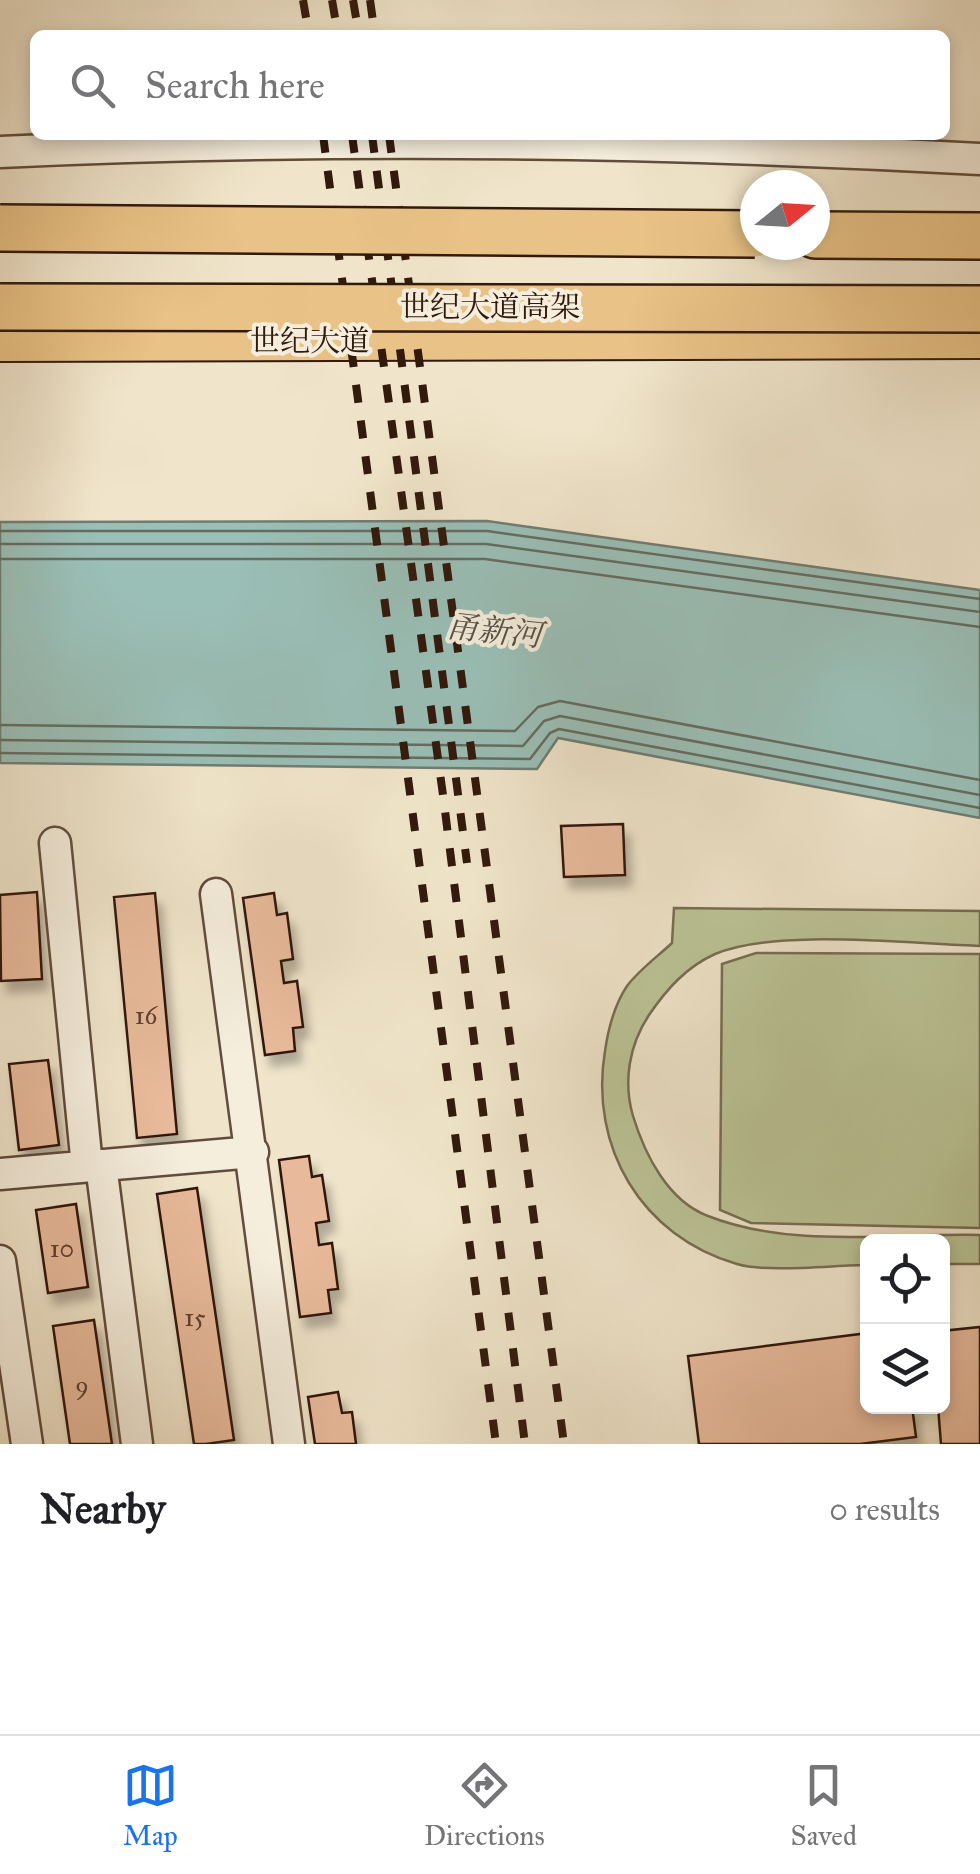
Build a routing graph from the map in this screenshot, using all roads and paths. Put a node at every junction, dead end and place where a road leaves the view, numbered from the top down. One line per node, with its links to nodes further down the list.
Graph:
1 (0, 152): 2 (street)
2 (980, 159)
3 (0, 207): 4 (main road)
4 (740, 217)
5 (830, 218): 6 (main road)
6 (980, 220)
7 (0, 228): 8 (highway, bridge)
8 (740, 234)
9 (830, 235): 10 (highway)
10 (980, 236)
11 (0, 308): 12 (highway, 世纪大道高架, bridge)
12 (980, 309)
13 (980, 339): 14 (main road, 世纪大道)
14 (0, 342)
15 (55, 843): 18 (street)
16 (216, 894): 17 (street)
17 (253, 1152): 18 (street); 23 (street)
18 (94, 1166): 19 (street); 22 (street)
19 (0, 1174)
20 (0, 1261): 21 (street)
21 (27, 1444)
22 (137, 1444)
23 (290, 1444)

